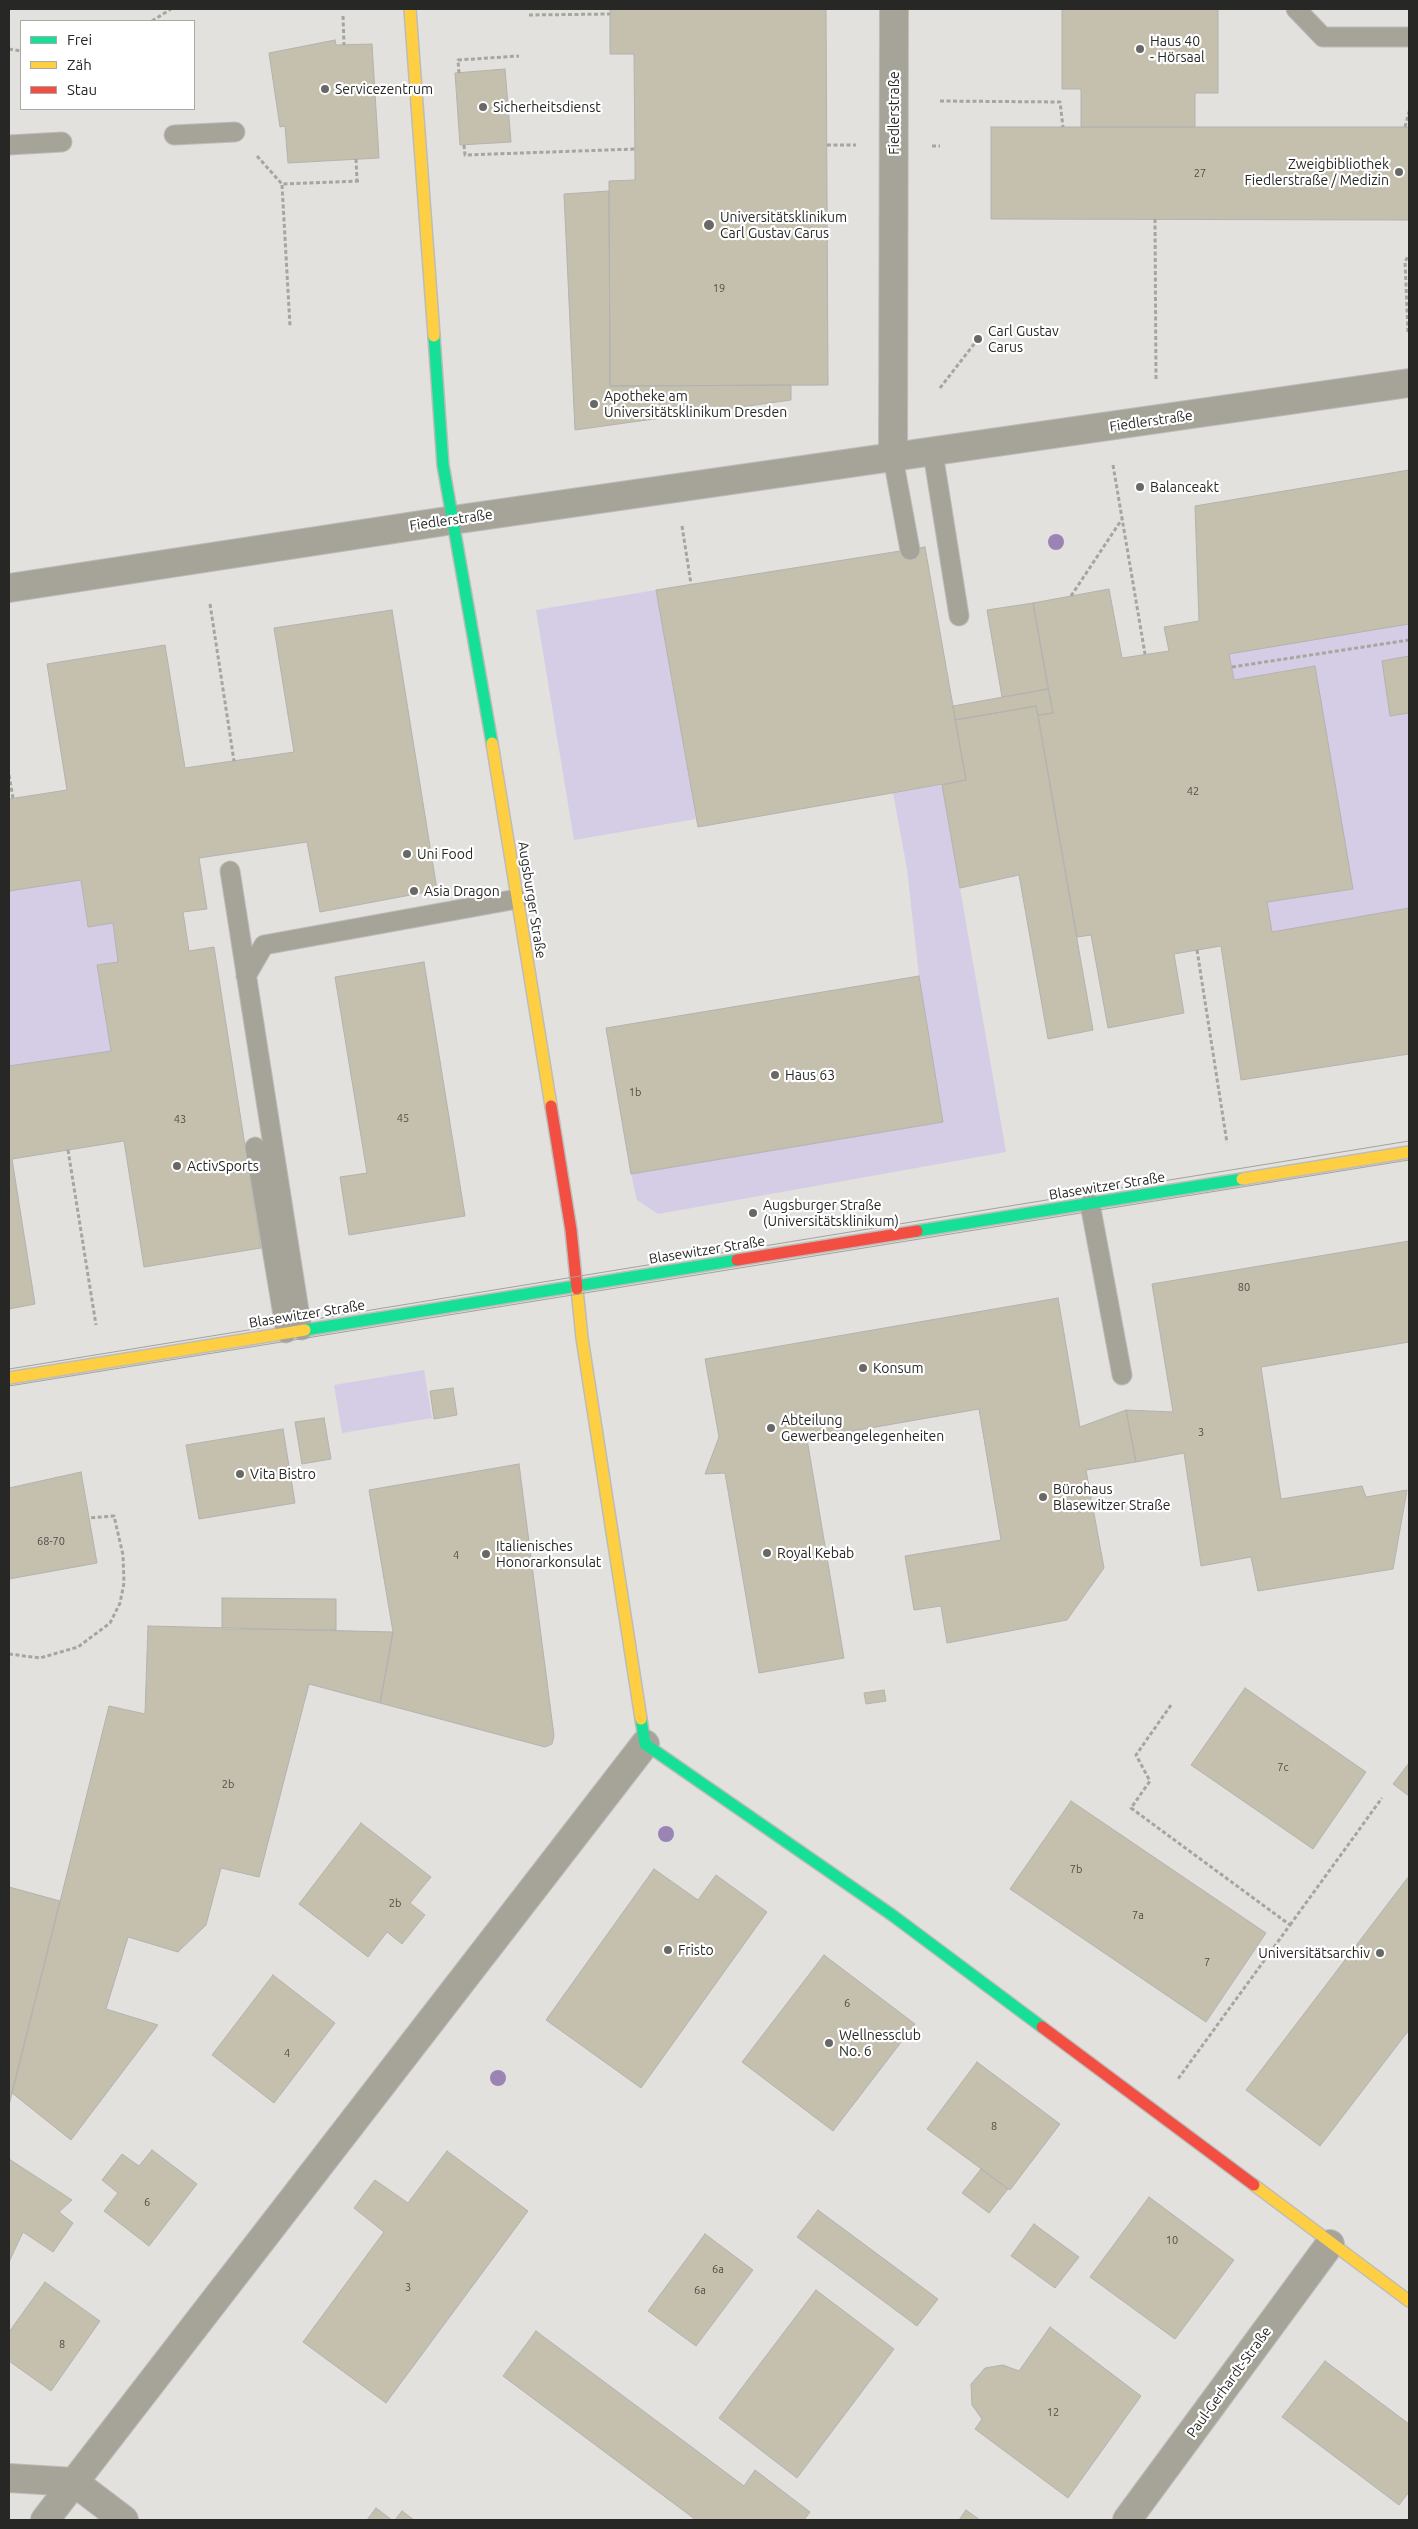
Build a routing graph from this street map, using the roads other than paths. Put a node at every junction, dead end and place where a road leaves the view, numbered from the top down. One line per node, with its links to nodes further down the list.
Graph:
1 (410, 9): 12 (street, Augsburger Straße)
2 (894, 9): 11 (street, Fiedlerstraße)
3 (1296, 9): 4 (lane)
4 (1409, 37)
5 (236, 132): 6 (lane)
6 (174, 135)
7 (62, 142): 8 (lane)
8 (9, 145)
9 (1409, 383): 10 (street, Fiedlerstraße)
10 (933, 452): 11 (street, Fiedlerstraße); 15 (lane)
11 (893, 458): 12 (street, Fiedlerstraße); 13 (lane)
12 (454, 520): 14 (street, Fiedlerstraße); 17 (street, Augsburger Straße)
13 (910, 550)
14 (9, 588)
15 (959, 616)
16 (230, 871): 18 (lane)
17 (517, 899): 18 (lane); 22 (street, Augsburger Straße)
18 (246, 976): 23 (lane)
19 (255, 1147): 23 (lane)
20 (1409, 1152): 21 (street, Blasewitzer Straße)
21 (1090, 1204): 22 (street, Blasewitzer Straße); 24 (lane)
22 (577, 1285): 23 (street, Blasewitzer Straße); 26 (street, Augsburger Straße)
23 (294, 1331): 25 (street, Blasewitzer Straße)
24 (1122, 1375)
25 (9, 1378)
26 (645, 1744): 27 (street); 30 (street)
27 (1330, 2244): 28 (street); 33 (street, Paul-Gerhardt-Straße)
28 (1409, 2302)
29 (9, 2478): 30 (street)
30 (74, 2482): 31 (street); 32 (street)
31 (44, 2520)
32 (124, 2520)
33 (1127, 2520)

